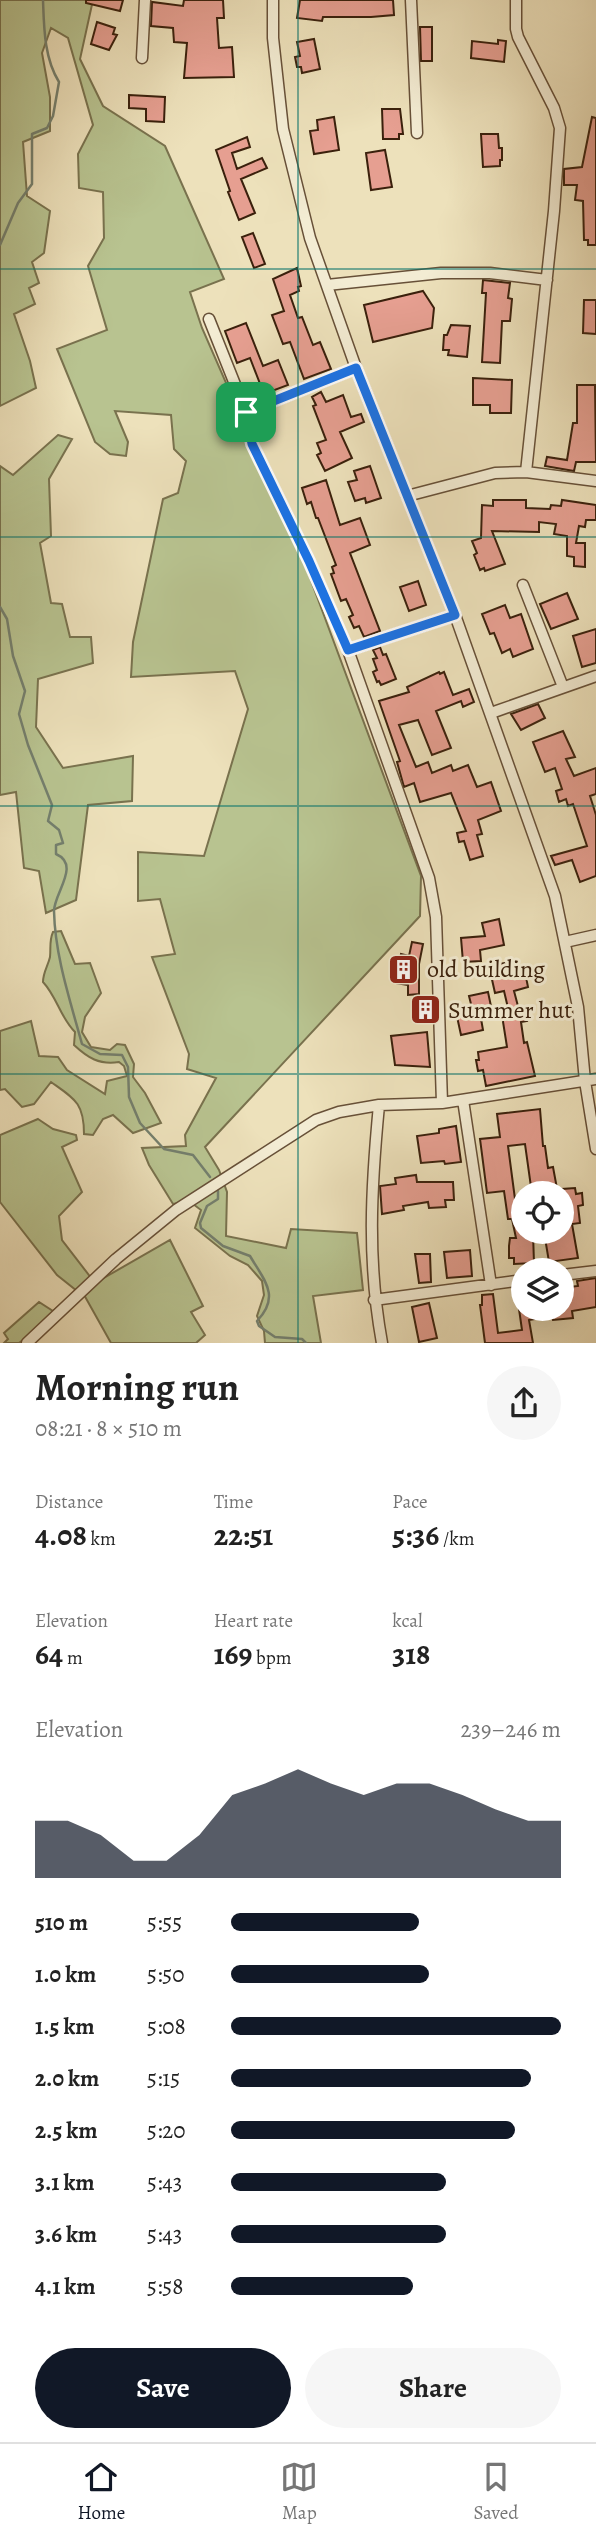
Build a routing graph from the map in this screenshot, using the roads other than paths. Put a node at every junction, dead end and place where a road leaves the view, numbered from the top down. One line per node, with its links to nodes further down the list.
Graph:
1 (145, 0): 5 (street)
2 (273, 0): 8 (street)
3 (411, 0): 6 (street)
4 (516, 0): 7 (street)
5 (142, 58)
6 (417, 133)
7 (547, 280): 8 (street); 12 (street)
8 (327, 285): 10 (street)
9 (209, 319): 11 (street)
10 (356, 368): 11 (street); 14 (street)
11 (246, 412): 17 (street)
12 (526, 472): 13 (street); 14 (street)
13 (596, 481)
14 (407, 496): 16 (street)
15 (523, 585): 19 (street)
16 (455, 615): 17 (street); 20 (street)
17 (348, 650): 25 (street)
18 (596, 676): 19 (street)
19 (563, 687): 20 (street)
20 (491, 713): 22 (street)
21 (596, 935): 22 (street)
22 (565, 942): 23 (street)
23 (591, 1080): 24 (street); 27 (street)
24 (463, 1100): 25 (street); 31 (street)
25 (442, 1103): 26 (street)
26 (379, 1105): 32 (street); 33 (street)
27 (596, 1149)
28 (596, 1270): 29 (street)
29 (574, 1273)
30 (511, 1282): 31 (street)
31 (491, 1285): 32 (street)
32 (374, 1300): 34 (street)
33 (27, 1343)
34 (382, 1343)

